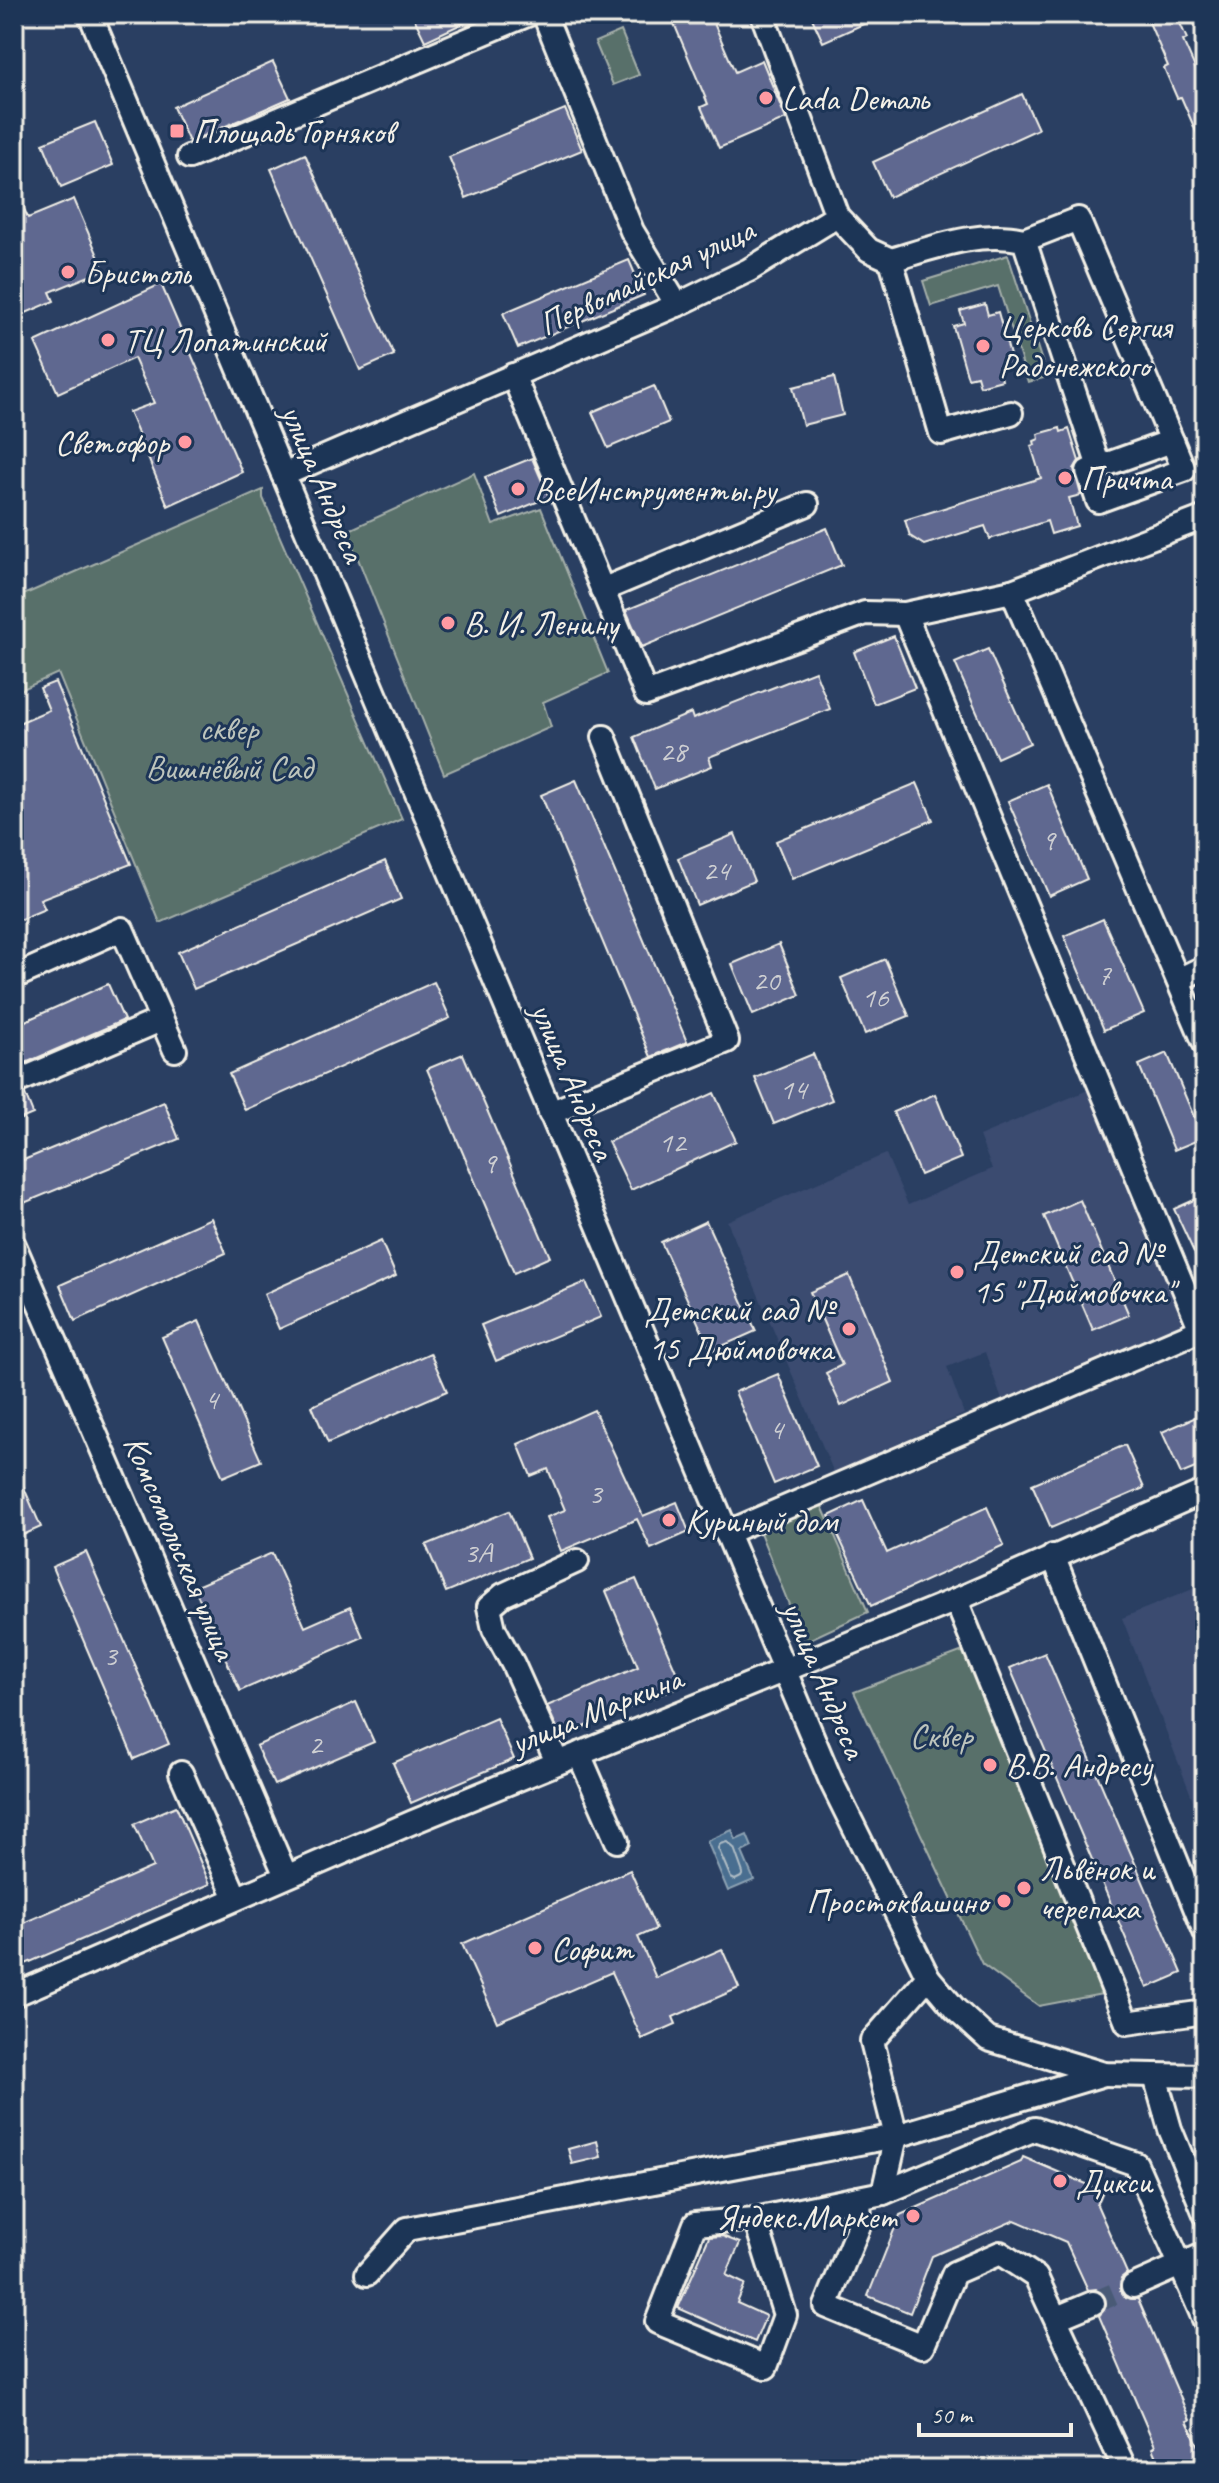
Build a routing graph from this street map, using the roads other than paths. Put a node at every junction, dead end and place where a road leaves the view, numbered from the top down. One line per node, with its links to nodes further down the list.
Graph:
1 (90, 14): 14 (street, улица Андреса)
2 (529, 14): 5 (street)
3 (544, 14): 9 (street)
4 (762, 14): 6 (street)
5 (189, 157)
6 (837, 216): 8 (street); 9 (street, Первомайская улица)
7 (1024, 240): 8 (street); 12 (street); 13 (street)
8 (891, 260): 11 (street)
9 (677, 305): 10 (street, Первомайская улица)
10 (513, 375): 14 (street, Первомайская улица); 17 (street)
11 (1011, 413)
12 (1172, 441): 13 (street); 13 (street)
13 (1099, 467)
14 (283, 475): 28 (street, улица Андреса)
15 (807, 504): 17 (street)
16 (1205, 517): 18 (street)
17 (602, 590): 19 (street)
18 (1012, 591): 19 (street); 23 (street)
19 (905, 614): 30 (street)
20 (604, 737): 28 (street)
21 (1205, 967): 23 (street)
22 (14, 977): 24 (street)
23 (1178, 980): 25 (street)
24 (161, 1020): 26 (street); 27 (street)
25 (1205, 1044)
26 (175, 1050)
27 (14, 1083)
28 (550, 1113): 32 (street, улица Андреса)
29 (14, 1245): 41 (street, Комсомольская улица)
30 (1203, 1329): 32 (street)
31 (1205, 1491): 33 (street, улица Маркина)
32 (726, 1533): 36 (street, улица Андреса)
33 (1053, 1556): 35 (street, улица Маркина); 43 (street)
34 (577, 1561): 38 (street)
35 (956, 1600): 36 (street, улица Маркина); 46 (street)
36 (783, 1669): 37 (street, улица Маркина); 44 (street, улица Андреса)
37 (579, 1754): 38 (street, улица Маркина); 40 (street)
38 (557, 1762): 41 (street, улица Маркина)
39 (181, 1773): 42 (street)
40 (617, 1841)
41 (286, 1876): 42 (street, улица Маркина)
42 (236, 1898): 45 (street, улица Маркина)
43 (1205, 1932)
44 (928, 1977): 47 (street, улица Андреса); 50 (street)
45 (14, 1995)
46 (1205, 2012)
47 (1104, 2074): 48 (street); 50 (street)
48 (1155, 2076): 49 (street); 53 (street)
49 (1205, 2076)
50 (896, 2136): 51 (street); 57 (street)
51 (883, 2193): 52 (street); 56 (street)
52 (859, 2198): 54 (street); 60 (street)
53 (1205, 2214)
54 (755, 2219): 54 (street)
55 (1205, 2254): 56 (street)
56 (1181, 2265): 58 (street); 61 (street)
57 (367, 2274)
58 (1133, 2286)
59 (1093, 2303): 60 (street)
60 (1057, 2318): 62 (street)
61 (1205, 2321)
62 (1125, 2469)

